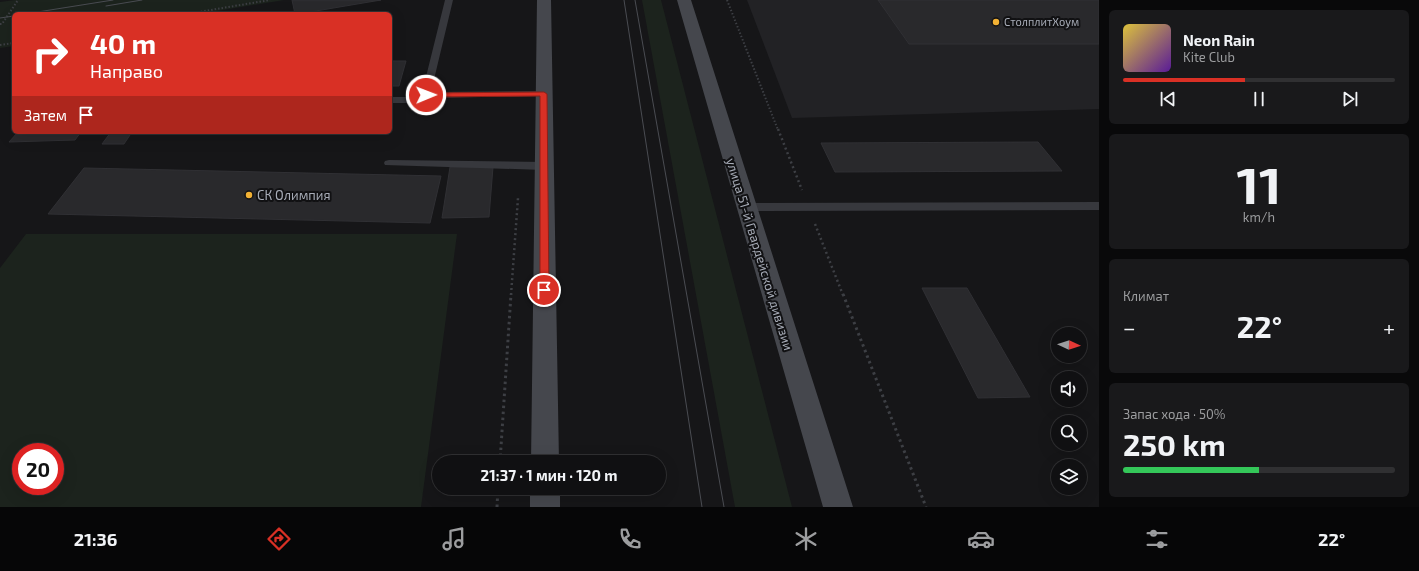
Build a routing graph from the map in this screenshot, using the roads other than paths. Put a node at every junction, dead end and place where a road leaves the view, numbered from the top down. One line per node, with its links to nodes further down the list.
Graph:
1 (450, 0): 5 (lane)
2 (544, 0): 4 (main road)
3 (684, 0): 9 (main road, улица 51-й Гвардейской дивизии)
4 (544, 94): 5 (lane); 8 (main road)
5 (426, 95): 6 (lane)
6 (392, 100)
7 (389, 164): 8 (lane)
8 (544, 166): 11 (main road)
9 (746, 207): 10 (lane); 14 (main road, улица 51-й Гвардейской дивизии)
10 (1098, 207)
11 (545, 455)
12 (545, 495): 13 (main road)
13 (545, 507)
14 (838, 507)

